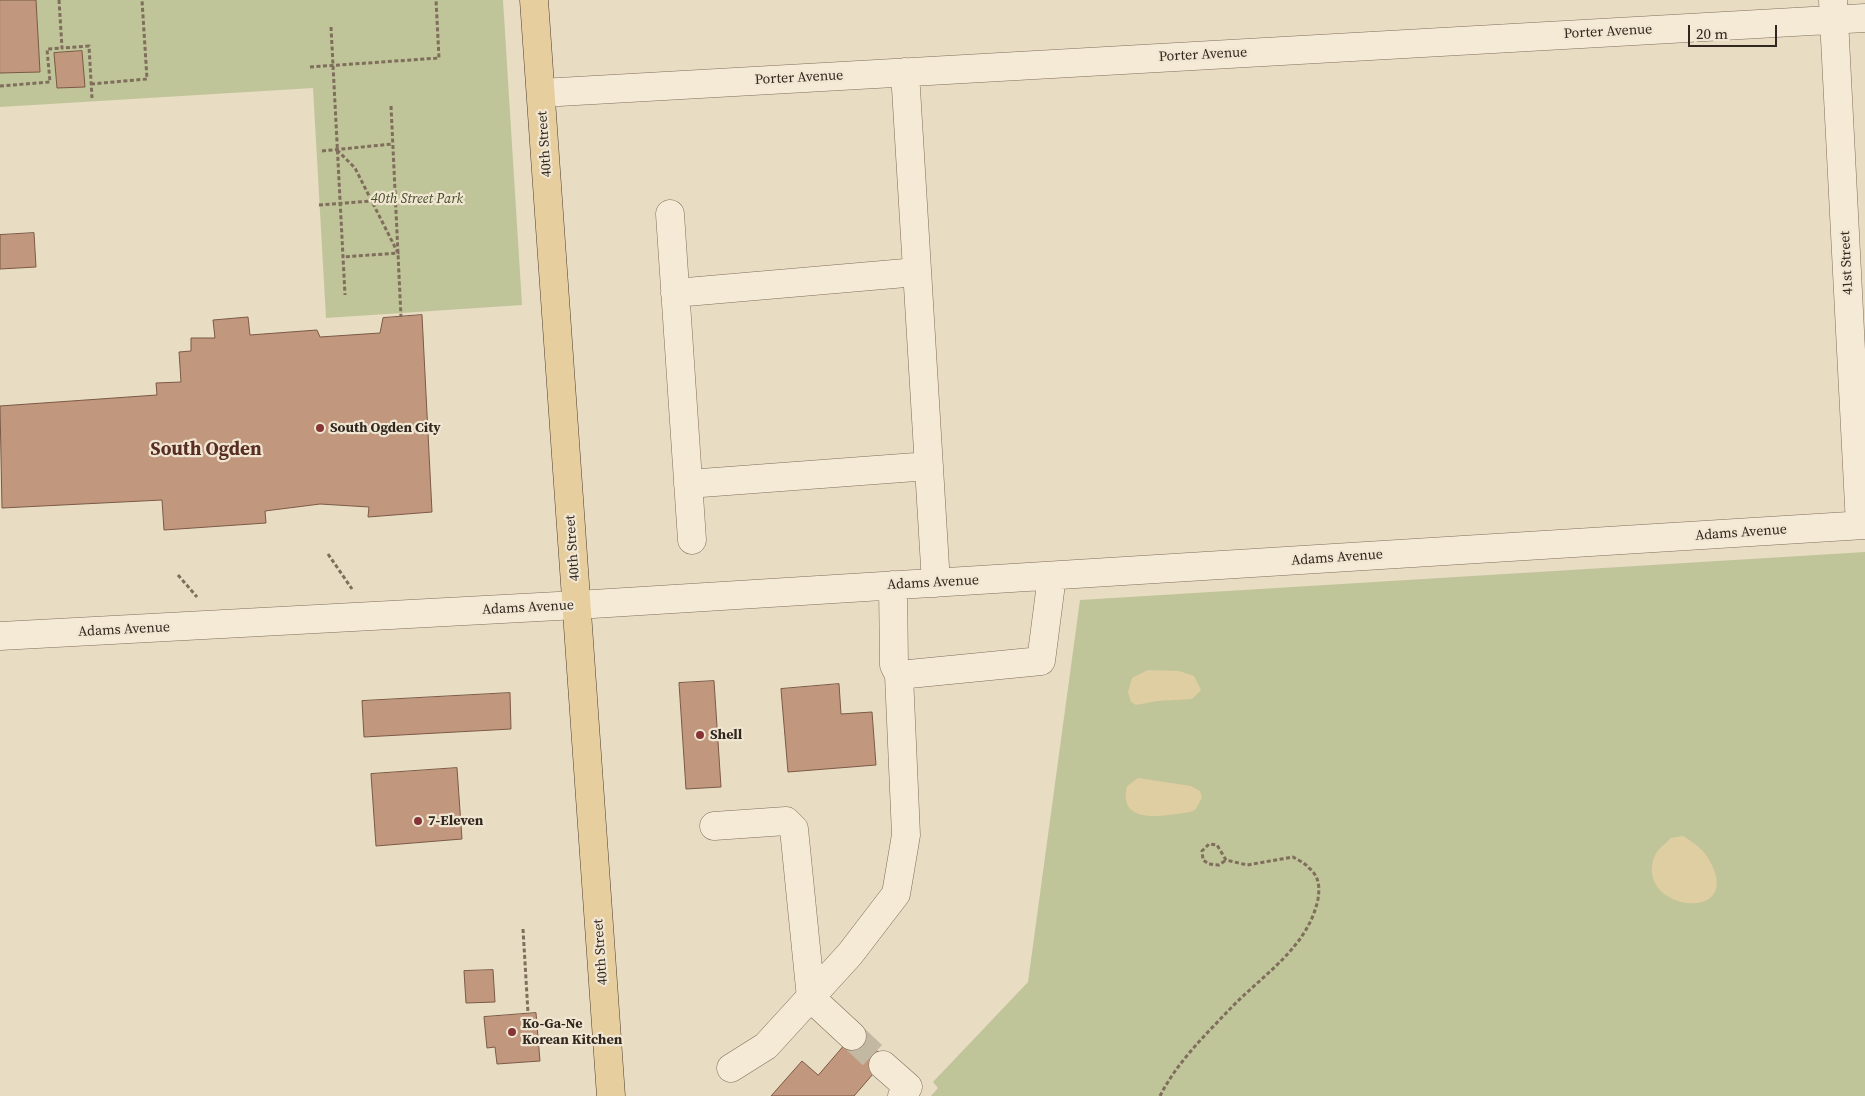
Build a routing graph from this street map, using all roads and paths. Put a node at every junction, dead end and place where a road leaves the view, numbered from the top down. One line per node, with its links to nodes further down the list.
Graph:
1 (59, 0): 8 (path)
2 (142, 0): 12 (path)
3 (436, 0): 9 (path)
4 (534, 0): 14 (main road, 40th Street)
5 (1833, 10): 6 (street, Porter Avenue); 11 (street, Porter Avenue); 32 (street, 41st Street)
6 (1865, 18)
7 (331, 27): 9 (path)
8 (62, 48): 12 (path); 13 (path)
9 (333, 65): 10 (path); 18 (path)
10 (310, 67)
11 (905, 72): 14 (street, Porter Avenue); 26 (street)
12 (91, 84): 15 (path)
13 (0, 86)
14 (542, 93): 38 (main road, 40th Street)
15 (92, 98)
16 (390, 106): 17 (path)
17 (392, 144): 18 (path); 24 (path)
18 (337, 150): 19 (path); 20 (path); 21 (path)
19 (322, 151)
20 (372, 201): 21 (path); 24 (path)
21 (340, 204): 22 (path); 25 (path)
22 (319, 205)
23 (670, 214): 27 (street)
24 (398, 253): 25 (path); 29 (path)
25 (343, 257): 28 (path)
26 (917, 272): 27 (street); 30 (street)
27 (675, 293): 31 (street)
28 (345, 295)
29 (401, 317)
30 (929, 466): 31 (street); 36 (street)
31 (688, 484): 33 (street)
32 (1863, 525): 35 (street, Adams Avenue)
33 (692, 540)
34 (328, 554): 39 (path)
35 (1052, 576): 36 (street, Adams Avenue); 41 (street)
36 (936, 583): 37 (street, Adams Avenue)
37 (893, 585): 38 (street, Adams Avenue); 41 (street)
38 (577, 605): 39 (street, Adams Avenue); 50 (main road, 40th Street)
39 (372, 617): 40 (street, Adams Avenue)
40 (0, 636)
41 (899, 675): 45 (street)
42 (714, 826): 45 (street)
43 (1226, 860): 43 (path); 52 (path)
44 (523, 929): 46 (path)
45 (811, 998): 47 (street); 49 (street)
46 (528, 1013)
47 (852, 1036)
48 (883, 1064): 51 (street)
49 (731, 1068)
50 (611, 1096)
51 (902, 1096)
52 (1160, 1096)

